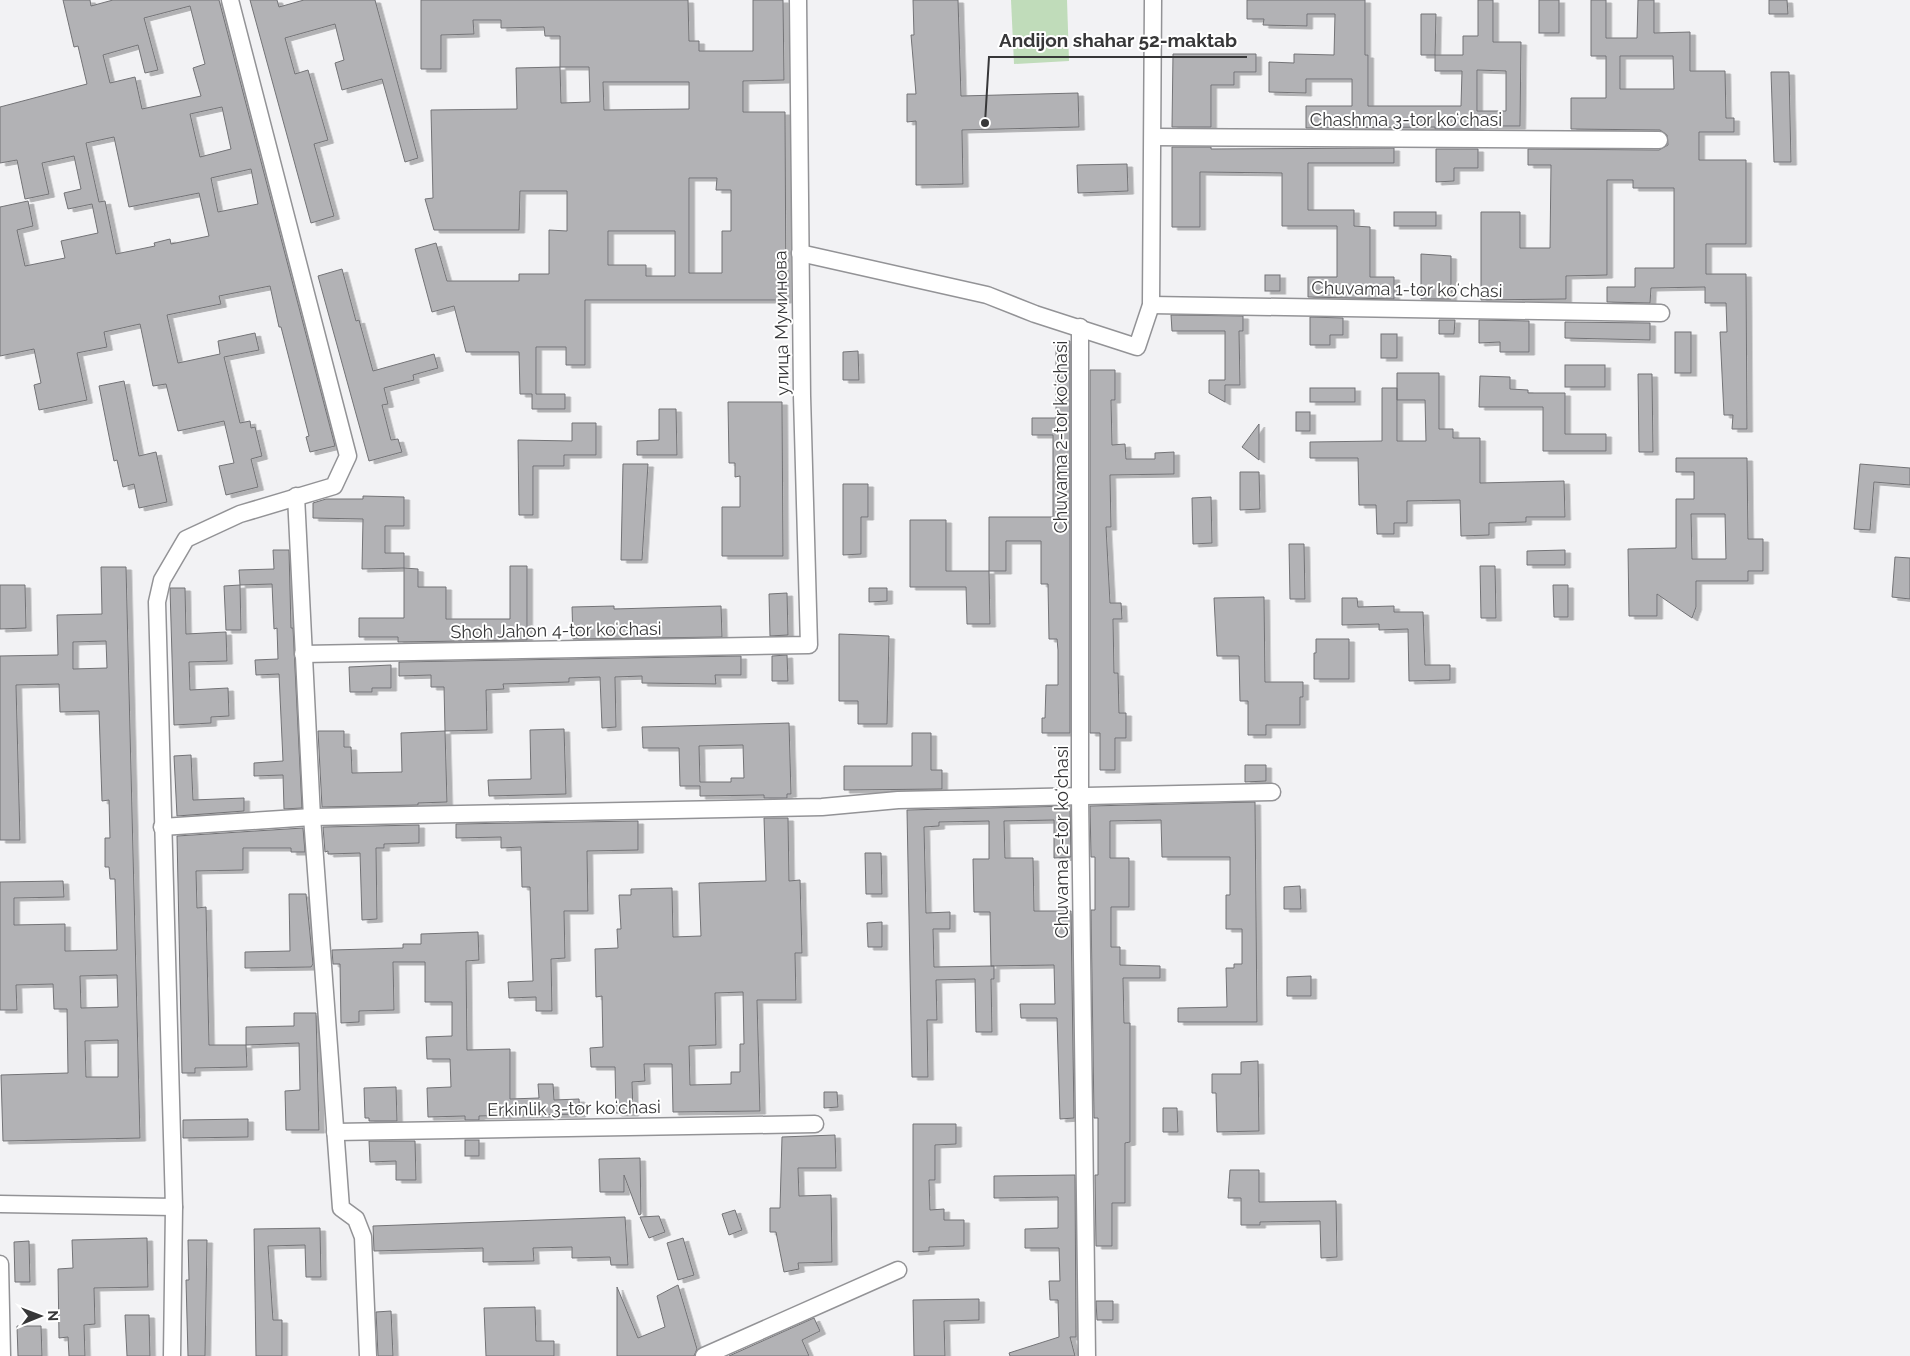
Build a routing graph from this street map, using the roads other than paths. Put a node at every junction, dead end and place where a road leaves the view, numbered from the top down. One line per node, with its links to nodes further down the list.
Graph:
1 (230, 0): 10 (street)
2 (798, 0): 6 (street, улица Муминова)
3 (1153, 0): 4 (street)
4 (1153, 137): 5 (street, Chashma 3-tor koʻchasi); 7 (street)
5 (1659, 140)
6 (800, 254): 9 (street); 11 (street, улица Муминова)
7 (1151, 305): 8 (street, Chuvama 1-tor koʻchasi); 9 (street)
8 (1662, 313)
9 (1080, 327): 14 (street, Chuvama 2-tor koʻchasi)
10 (296, 496): 12 (street); 16 (street)
11 (809, 645): 12 (street, Shoh Jahon 4-tor koʻchasi)
12 (304, 654): 15 (street)
13 (1272, 792): 14 (street)
14 (1080, 796): 15 (street); 27 (street, Chuvama 2-tor koʻchasi)
15 (312, 817): 16 (street); 18 (street)
16 (162, 827): 20 (street)
17 (815, 1124): 18 (street, Erkinlik 3-tor koʻchasi)
18 (334, 1132): 25 (street)
19 (0, 1204): 20 (street)
20 (174, 1207): 24 (street)
21 (0, 1264): 23 (street)
22 (898, 1270): 26 (street)
23 (2, 1356)
24 (172, 1356)
25 (368, 1356)
26 (704, 1356)
27 (1086, 1356)

